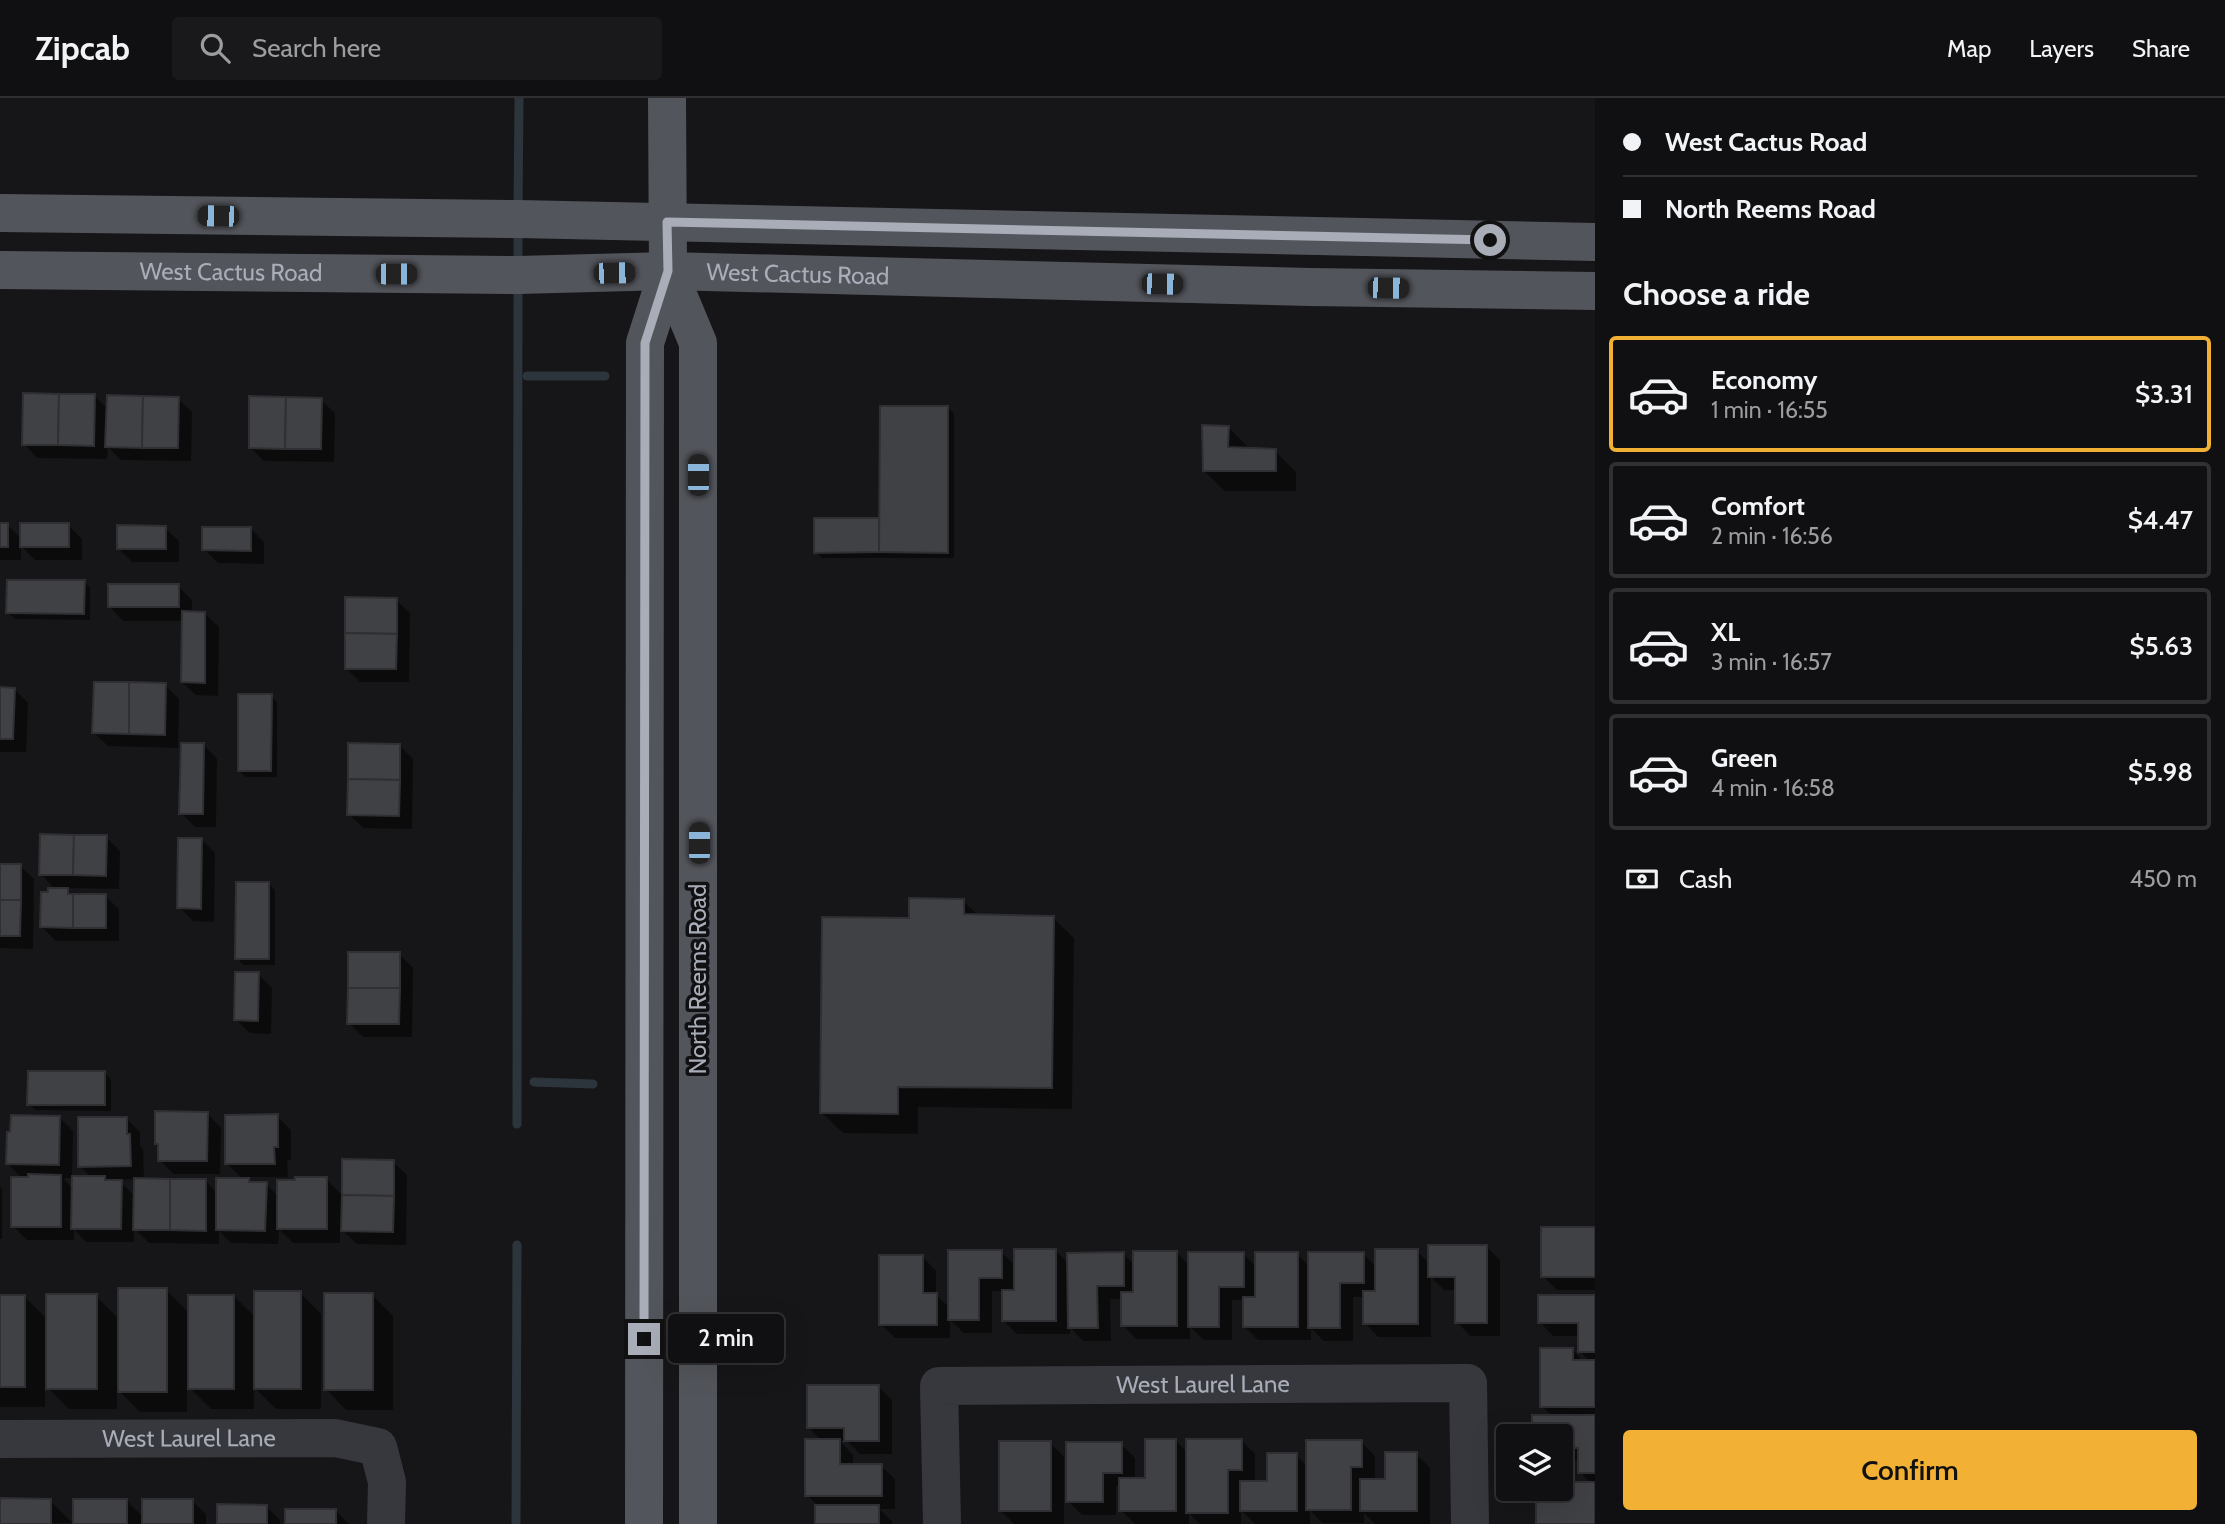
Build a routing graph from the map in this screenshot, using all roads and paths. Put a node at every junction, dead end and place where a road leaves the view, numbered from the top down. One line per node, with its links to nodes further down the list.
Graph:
1 (667, 98): 3 (main road, North Reems Road)
2 (0, 213): 3 (main road, West Cactus Road)
3 (667, 222): 4 (main road, West Cactus Road); 6 (main road, North Reems Road)
4 (1591, 242): 7 (main road)
5 (0, 270): 6 (main road, West Cactus Road)
6 (668, 271): 7 (main road, West Cactus Road); 9 (main road, North Reems Road); 10 (main road, North Reems Road)
7 (1545, 290): 8 (main road, West Cactus Road)
8 (1595, 291)
9 (645, 1155): 10 (main road); 13 (main road, North Reems Road)
10 (697, 1155): 14 (main road, North Reems Road)
11 (0, 1438): 12 (street, West Laurel Lane)
12 (386, 1524)
13 (644, 1524)
14 (698, 1524)
15 (942, 1524): 16 (street, West Laurel Lane)
16 (1470, 1524)

